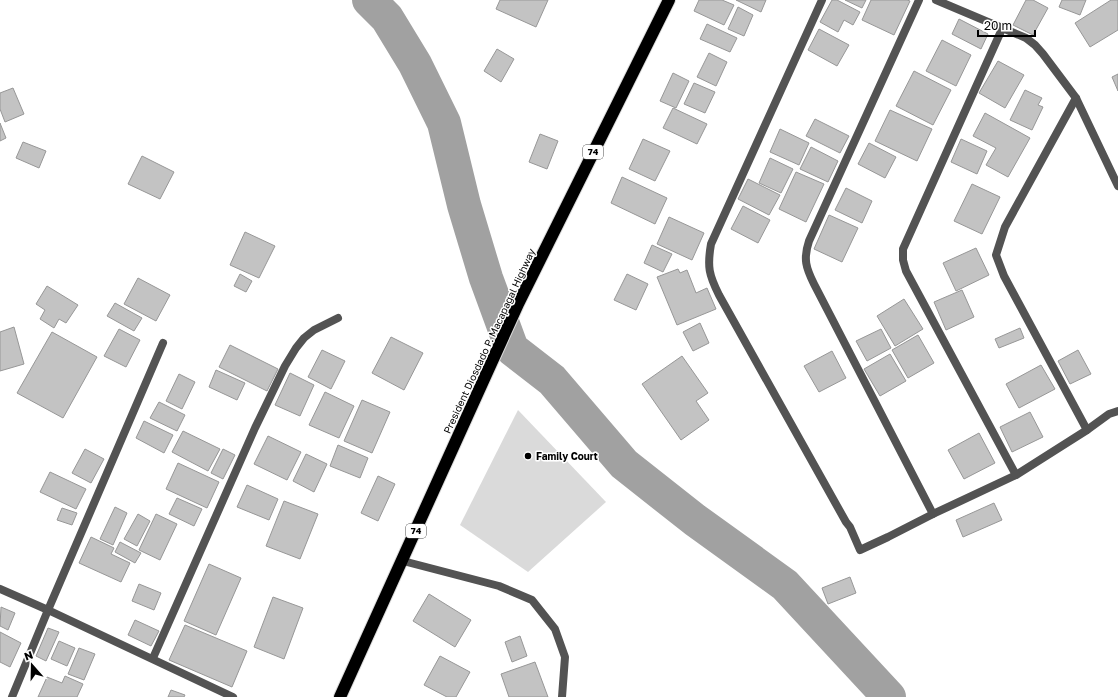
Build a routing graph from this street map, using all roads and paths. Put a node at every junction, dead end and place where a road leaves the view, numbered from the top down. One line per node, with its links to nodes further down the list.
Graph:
1 (669, 0): 14 (highway, President Diosdado P. Macapagal Highway / 74)
2 (822, 0): 13 (street)
3 (919, 0): 13 (street)
4 (936, 0): 5 (street)
5 (1002, 29): 6 (street); 12 (street)
6 (1076, 98): 7 (street); 11 (street)
7 (1118, 186)
8 (338, 318): 17 (street)
9 (163, 342): 16 (street)
10 (1118, 411): 11 (street)
11 (1087, 430): 12 (street)
12 (1016, 475): 13 (street)
13 (933, 514)
14 (403, 561): 20 (highway, President Diosdado P. Macapagal Highway / 74); 21 (street)
15 (0, 589): 16 (street)
16 (48, 610): 17 (street); 18 (street)
17 (152, 658): 19 (street)
18 (12, 697)
19 (232, 697)
20 (340, 697)
21 (562, 697)

